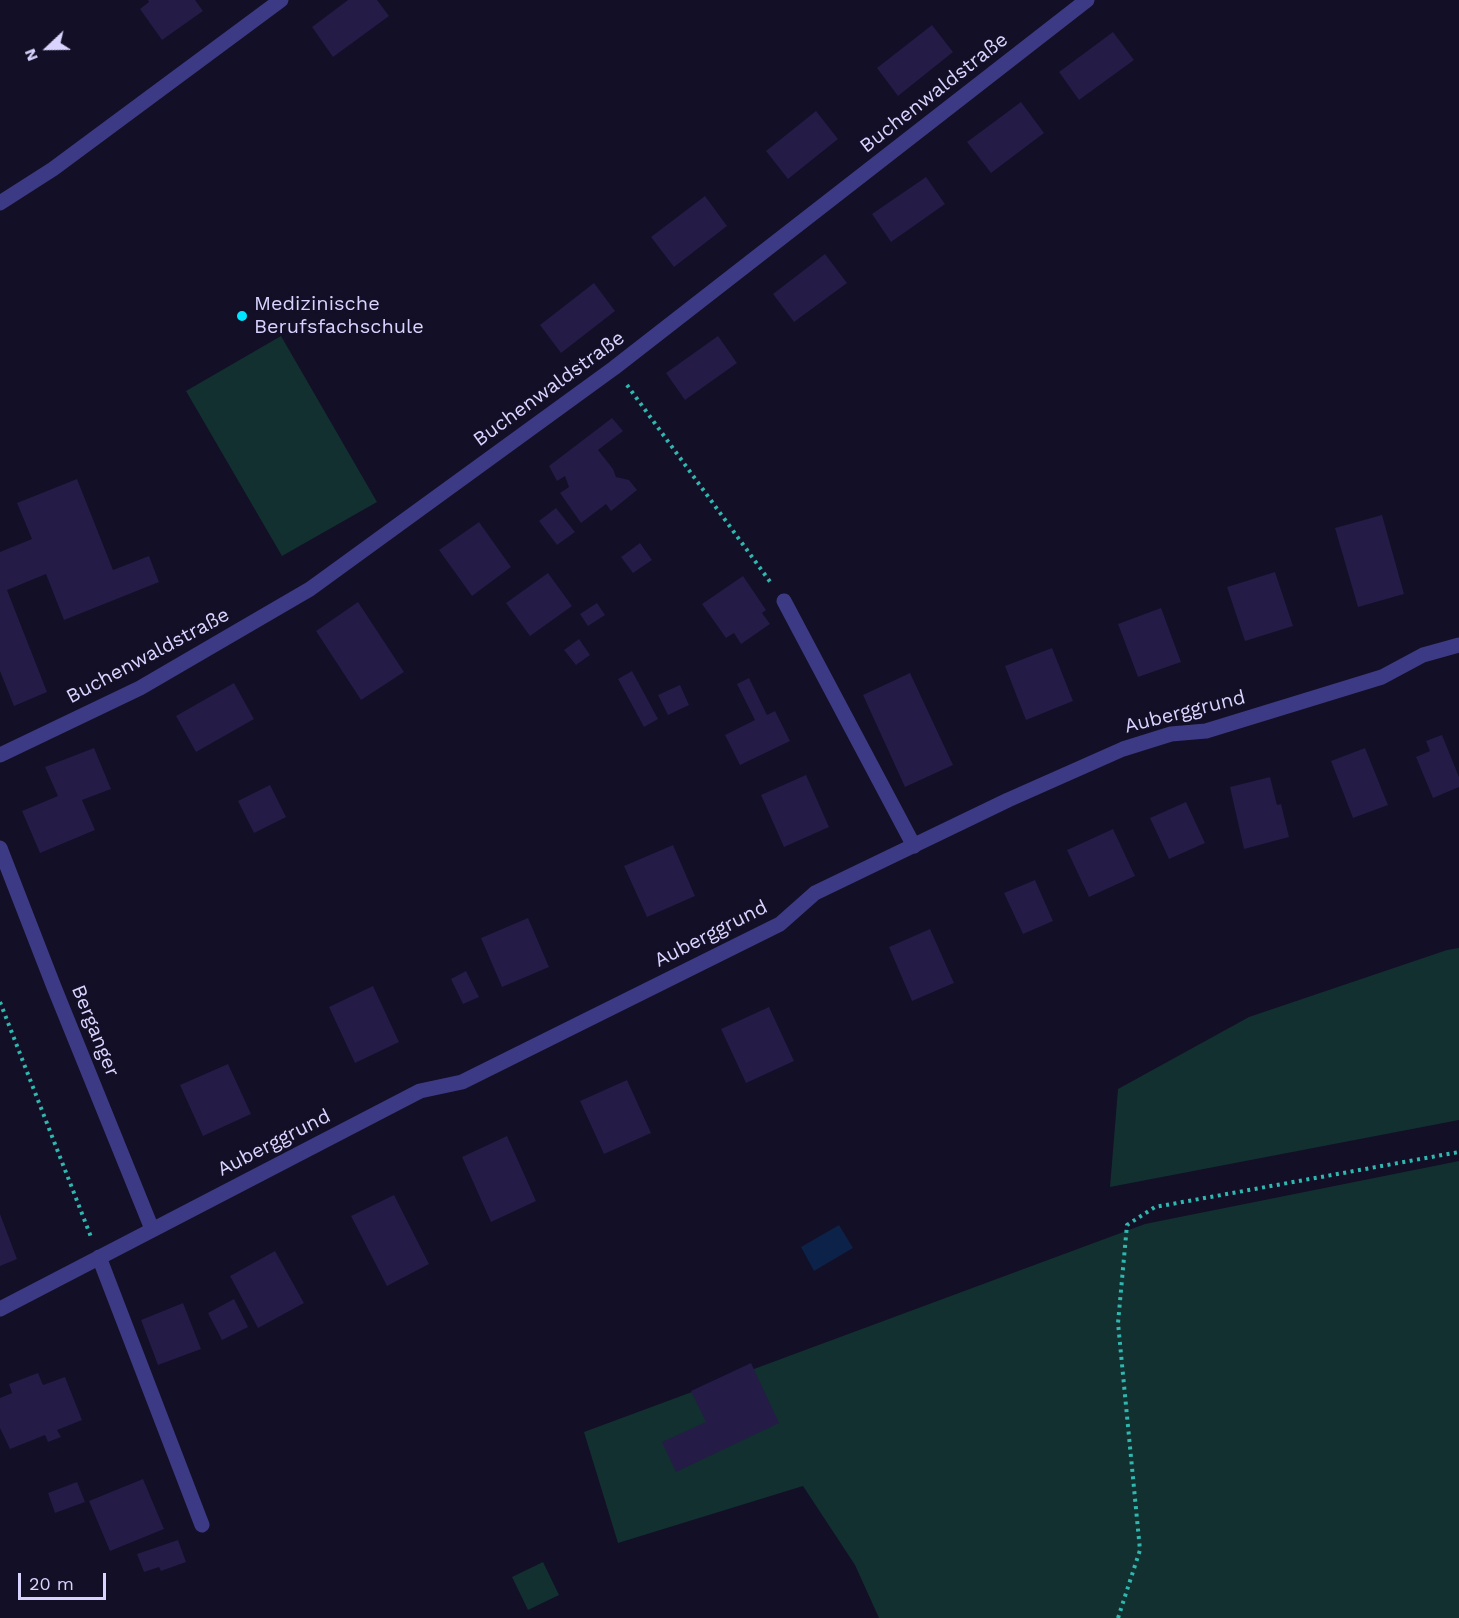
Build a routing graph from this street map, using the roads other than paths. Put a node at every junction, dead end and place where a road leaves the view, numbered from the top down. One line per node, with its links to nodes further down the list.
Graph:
1 (280, 0): 3 (street)
2 (1088, 0): 6 (street, Buchenwaldstraße)
3 (0, 203)
4 (784, 601): 7 (street)
5 (1459, 645): 7 (street, Auberggrund)
6 (0, 755)
7 (914, 846): 9 (street, Auberggrund)
8 (0, 848): 9 (street, Berganger)
9 (152, 1229): 10 (street, Auberggrund)
10 (99, 1257): 11 (street, Auberggrund); 12 (street)
11 (0, 1309)
12 (202, 1526)

